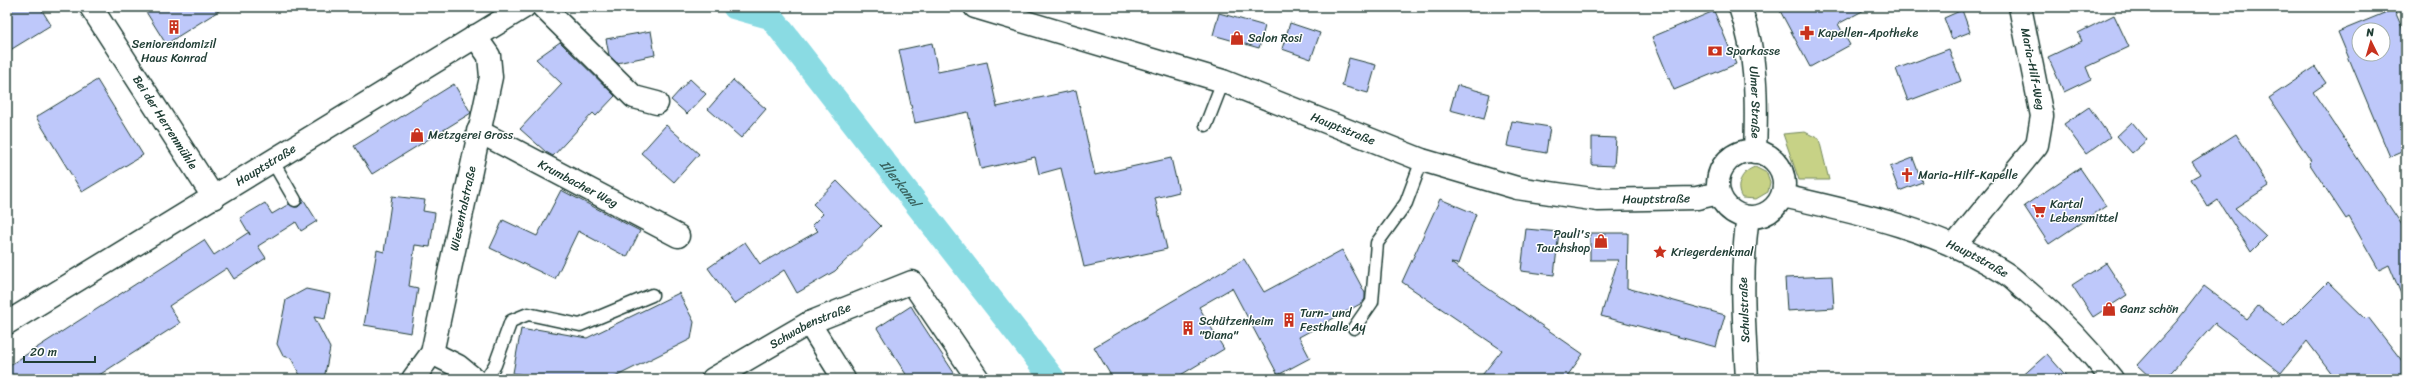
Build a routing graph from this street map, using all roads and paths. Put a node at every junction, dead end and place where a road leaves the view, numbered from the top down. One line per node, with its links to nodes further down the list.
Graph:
1 (91, 7): 17 (street, Bei der Herrenmühle)
2 (524, 7): 7 (street, Hauptstraße)
3 (543, 7): 9 (street)
4 (975, 7): 8 (street, Hauptstraße)
5 (1740, 7): 12 (street, Ulmer Straße)
6 (2020, 7): 21 (street, Maria-Hilf-Weg)
7 (475, 36): 11 (street, Wiesentalstraße); 14 (street, Hauptstraße)
8 (1223, 81): 10 (lane); 13 (street, Hauptstraße)
9 (657, 103)
10 (1206, 125)
11 (478, 131): 20 (street, Krumbacher Weg); 26 (street, Wiesentalstraße)
12 (1755, 152): 15 (street); 16 (street)
13 (1422, 160): 15 (street, Hauptstraße); 25 (lane)
14 (273, 162): 17 (street, Hauptstraße); 18 (lane)
15 (1719, 193): 19 (street)
16 (1783, 196): 19 (street); 21 (street, Hauptstraße)
17 (214, 198): 23 (street, Hauptstraße)
18 (295, 200)
19 (1748, 217): 33 (street, Schulstraße)
20 (678, 236)
21 (1954, 246): 34 (street, Hauptstraße)
22 (652, 295): 30 (lane)
23 (7, 323)
24 (809, 323): 27 (street, Schwabenstraße); 31 (street); 32 (street, Schwabenstraße)
25 (1354, 328)
26 (432, 353): 28 (street, Wiesentalstraße); 29 (street)
27 (716, 378)
28 (413, 379)
29 (474, 379)
30 (486, 379)
31 (844, 379)
32 (978, 379)
33 (1747, 379)
34 (2112, 379)

